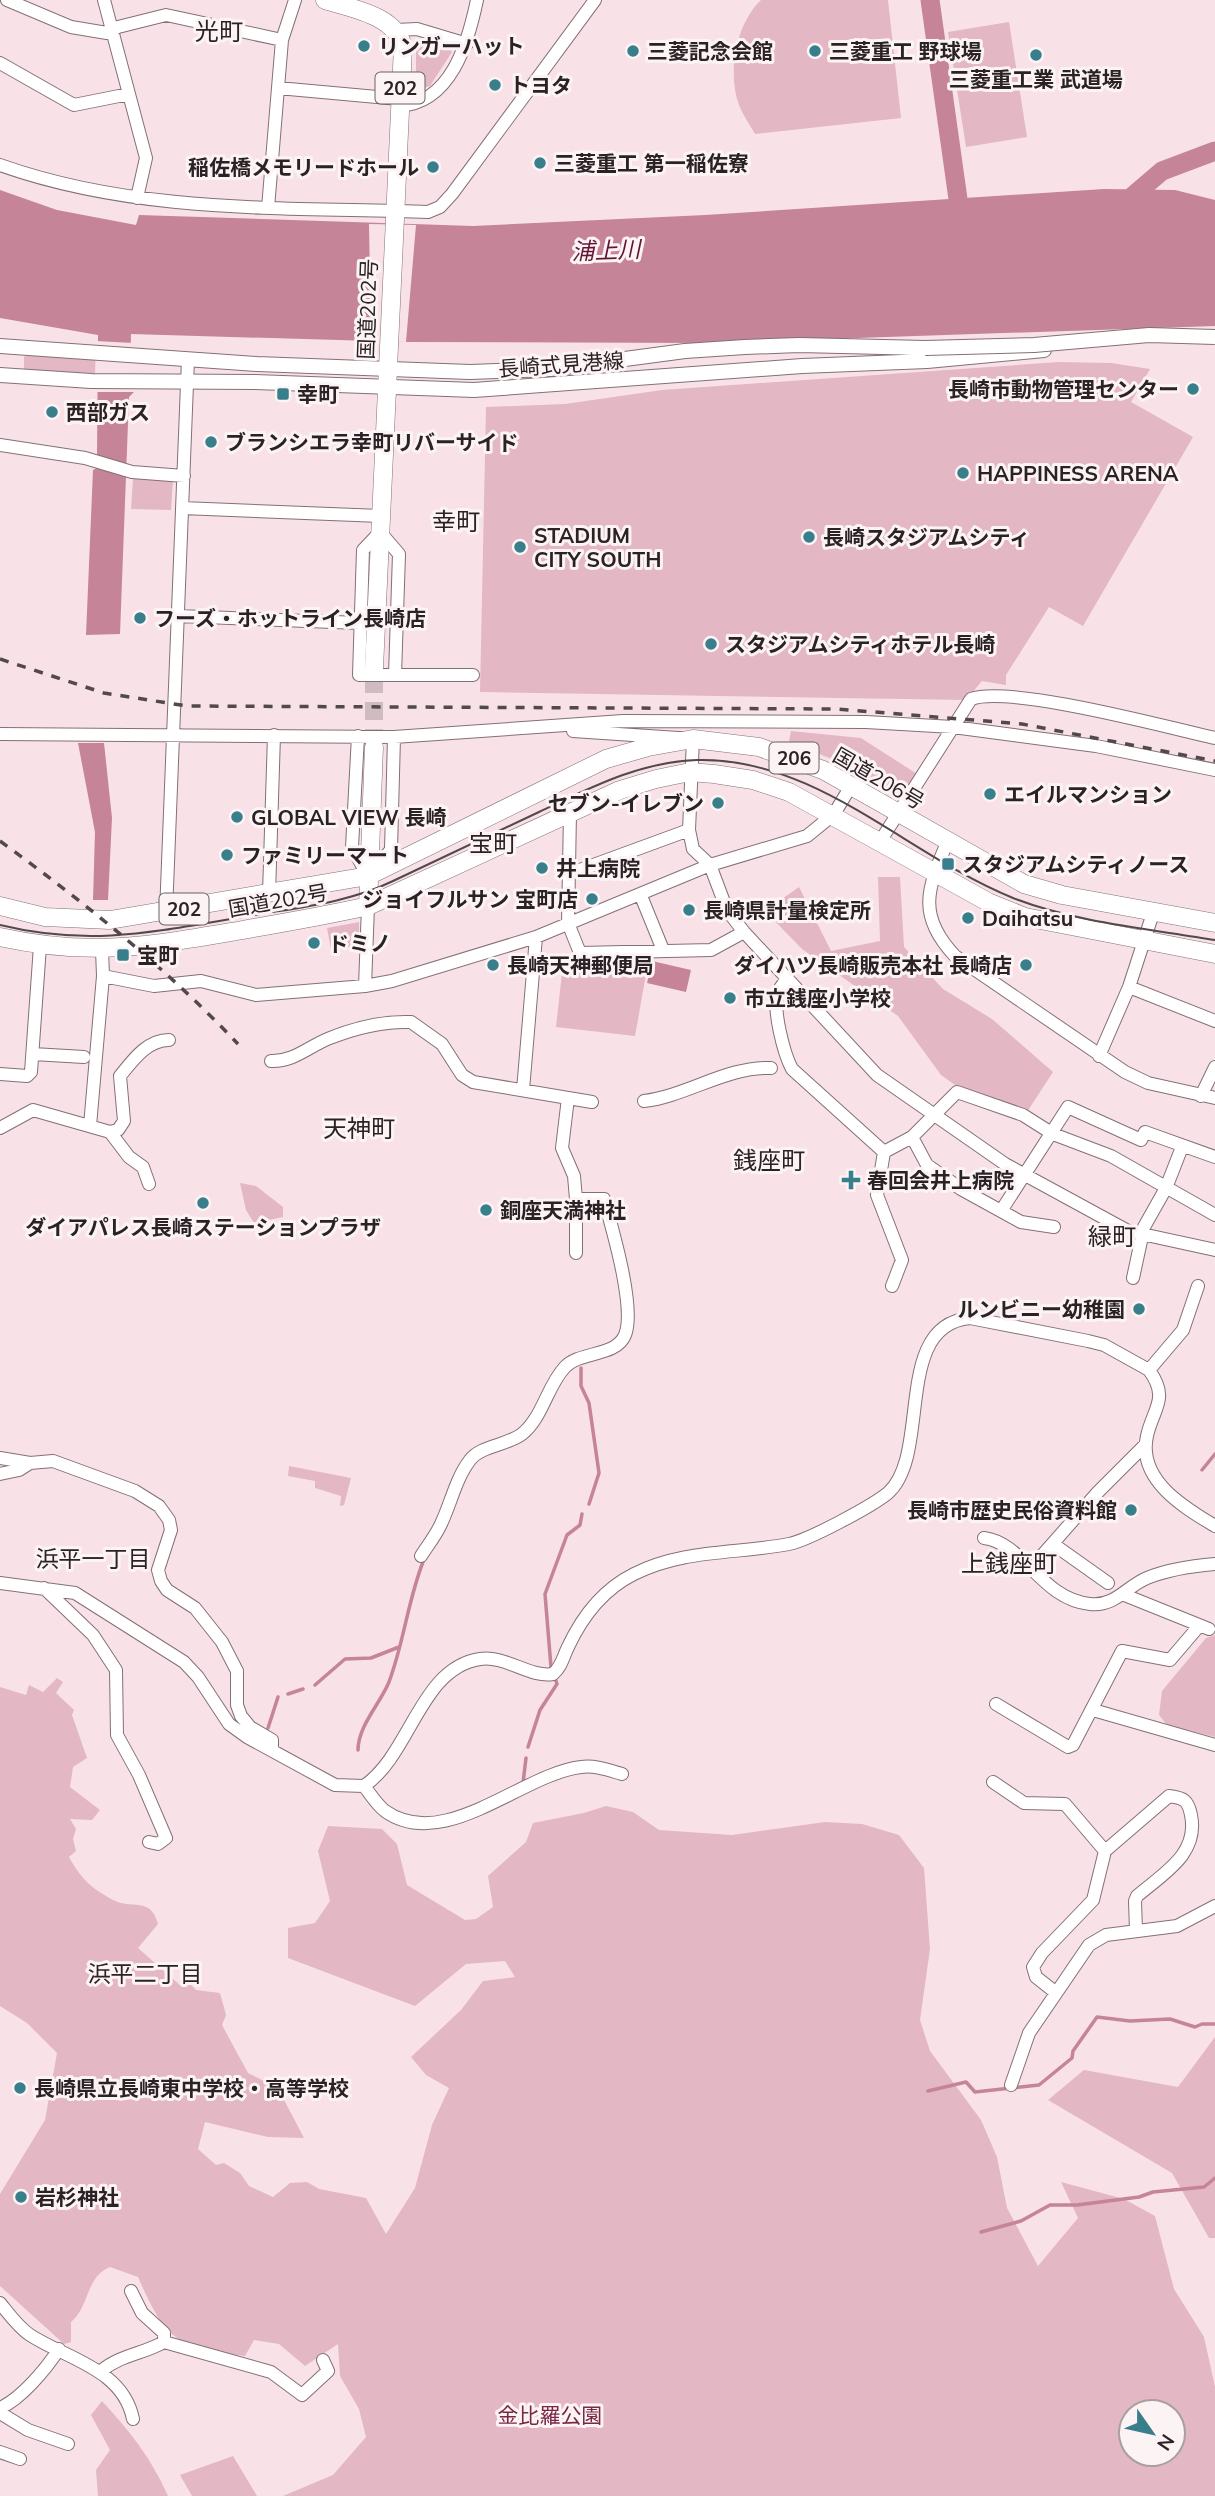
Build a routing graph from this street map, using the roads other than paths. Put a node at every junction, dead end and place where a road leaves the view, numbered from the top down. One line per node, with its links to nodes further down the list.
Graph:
1 (7, 0): 9 (street)
2 (104, 0): 9 (street)
3 (167, 0): 8 (street)
4 (295, 0): 11 (street)
5 (326, 0): 10 (highway)
6 (477, 0): 12 (street)
7 (595, 0): 20 (street)
8 (166, 15): 9 (street); 11 (street)
9 (113, 30): 15 (street)
10 (396, 30): 12 (street); 16 (highway, 国道202号 / 202)
11 (282, 40): 14 (street)
12 (467, 44): 16 (street)
13 (0, 64): 15 (street)
14 (278, 88): 16 (street); 19 (street)
15 (130, 94): 18 (street)
16 (399, 103): 20 (highway, 国道202号 / 202)
17 (0, 165): 18 (street)
18 (137, 198): 19 (street)
19 (268, 208): 20 (street)
20 (393, 218): 25 (highway, 国道202号 / 202)
21 (1215, 335): 25 (main road, 長崎式見港線, bridge); 25 (main road, 長崎式見港線, bridge)
22 (0, 346): 23 (main road, 長崎式見港線)
23 (188, 359): 25 (main road, 長崎式見港線); 26 (street)
24 (0, 375): 26 (main road, 長崎式見港線)
25 (387, 378): 26 (main road, 長崎式見港線); 30 (highway, 国道202号 / 202)
26 (187, 382): 28 (street)
27 (0, 445): 28 (street)
28 (184, 476): 29 (street)
29 (182, 508): 30 (street); 31 (street)
30 (380, 524): 32 (street); 33 (highway, 国道202号 / 202); 34 (street)
31 (178, 616): 32 (street); 39 (street)
32 (360, 623): 34 (street)
33 (374, 668)
34 (395, 675): 35 (street)
35 (473, 675)
36 (953, 727): 37 (street); 43 (street); 46 (street); 51 (street)
37 (534, 729): 42 (street); 44 (street)
38 (0, 734): 39 (street)
39 (175, 735): 40 (street); 64 (street)
40 (274, 735): 41 (street); 59 (street)
41 (358, 736): 42 (street); 58 (street)
42 (394, 737): 58 (street)
43 (1215, 737)
44 (693, 739): 47 (street); 48 (highway, 国道206号 / 206); 58 (highway, 国道206号 / 206)
45 (374, 747): 58 (highway)
46 (1215, 770)
47 (690, 772): 49 (highway, 206); 50 (highway, 206); 52 (street)
48 (851, 786): 50 (street); 51 (highway, 国道206号 / 206)
49 (570, 813): 57 (street); 61 (highway, 206)
50 (834, 814): 53 (highway, 206); 55 (street)
51 (898, 815): 53 (street); 54 (highway, 国道206号 / 206)
52 (689, 830): 55 (street); 57 (street)
53 (881, 841): 56 (highway, 206)
54 (947, 843): 56 (street); 63 (highway, 国道206号 / 206)
55 (710, 865): 60 (street); 67 (street)
56 (934, 873): 70 (highway, 206); 82 (street)
57 (569, 874): 65 (street)
58 (368, 876): 59 (highway, 国道202号 / 202); 61 (highway)
59 (269, 894): 64 (highway, 国道202号 / 202)
60 (642, 896): 65 (street); 73 (street)
61 (368, 905): 72 (highway, 国道202号 / 202); 77 (street)
62 (0, 906): 64 (highway, 国道202号 / 202)
63 (1154, 910): 66 (highway, 国道206号 / 206); 70 (street)
64 (166, 913)
65 (568, 923): 69 (street); 73 (street)
66 (1215, 923)
67 (744, 932): 73 (street); 76 (street)
68 (0, 936): 71 (highway, 国道202号 / 202)
69 (536, 937): 77 (street); 88 (street)
70 (1143, 941): 74 (highway, 206); 78 (street)
71 (40, 946): 72 (highway, 国道202号 / 202); 81 (street)
72 (102, 950): 75 (street)
73 (663, 950)
74 (1215, 954)
75 (103, 976): 77 (street); 95 (street)
76 (788, 978): 94 (street); 101 (street)
77 (365, 986)
78 (1129, 987): 79 (street); 82 (street)
79 (1215, 1021)
80 (169, 1040): 97 (street)
81 (33, 1055): 83 (street); 87 (street)
82 (1100, 1056): 89 (street)
83 (84, 1057)
84 (271, 1061): 88 (street)
85 (1215, 1067): 89 (street)
86 (771, 1068): 92 (street)
87 (0, 1074)
88 (523, 1090): 90 (street)
89 (1201, 1096): 91 (street)
90 (568, 1098): 93 (street); 106 (street)
91 (1215, 1098)
92 (644, 1101)
93 (592, 1102)
94 (936, 1116): 98 (street); 99 (street); 103 (street)
95 (90, 1126): 96 (street); 97 (street)
96 (0, 1128)
97 (110, 1132): 104 (street)
98 (1053, 1134): 100 (street); 103 (street); 105 (street)
99 (912, 1138): 101 (street); 107 (street)
100 (1182, 1147): 102 (street); 105 (street)
101 (884, 1152): 114 (street)
102 (1215, 1157)
103 (1026, 1177): 107 (street); 110 (street)
104 (149, 1184)
105 (1166, 1188): 108 (street); 110 (street)
106 (576, 1199): 112 (street); 124 (street)
107 (1001, 1211): 109 (street)
108 (1215, 1215)
109 (1054, 1227)
110 (1142, 1236): 111 (street); 113 (street)
111 (1215, 1250)
112 (576, 1254)
113 (1133, 1278)
114 (892, 1286)
115 (1198, 1286): 116 (street)
116 (1149, 1370): 117 (street); 137 (street)
117 (1146, 1444): 121 (street); 123 (street)
118 (0, 1458): 119 (street)
119 (30, 1463): 120 (street); 134 (street)
120 (0, 1474)
121 (1215, 1526)
122 (984, 1538): 130 (street)
123 (1053, 1544): 125 (street); 128 (street)
124 (421, 1556)
125 (1040, 1559)
126 (1215, 1564): 130 (street)
127 (0, 1583): 129 (street)
128 (1108, 1583)
129 (44, 1588): 134 (street); 138 (street)
130 (1122, 1594): 132 (street)
131 (996, 1704): 132 (street)
132 (1093, 1710): 133 (street)
133 (1215, 1745)
134 (272, 1750): 137 (street)
135 (622, 1774): 137 (street)
136 (993, 1782): 139 (street)
137 (364, 1786)
138 (149, 1842)
139 (1105, 1851): 141 (street); 142 (street)
140 (1215, 1906): 141 (street)
141 (1136, 1931): 142 (street)
142 (1055, 1992): 143 (street)
143 (1010, 2085)
144 (131, 2291): 146 (street)
145 (0, 2303): 147 (street)
146 (164, 2342): 148 (street); 149 (street)
147 (60, 2350): 149 (street); 150 (street)
148 (323, 2360)
149 (102, 2371): 151 (street)
150 (0, 2410): 152 (street)
151 (133, 2419)
152 (68, 2444)
153 (0, 2452): 154 (street)
154 (20, 2459)

